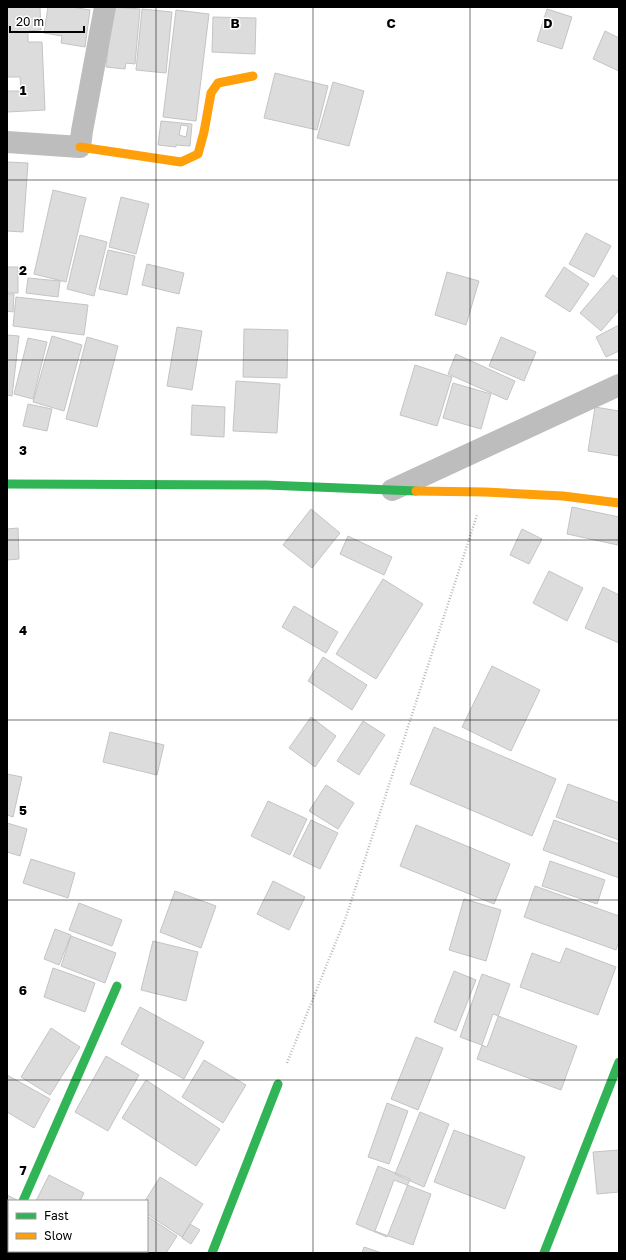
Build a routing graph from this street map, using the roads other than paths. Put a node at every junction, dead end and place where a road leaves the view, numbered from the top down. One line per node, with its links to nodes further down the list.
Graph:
1 (105, 7): 4 (street)
2 (253, 76): 4 (street)
3 (7, 142): 4 (street)
4 (80, 147)
5 (619, 385): 7 (street)
6 (7, 484): 7 (street)
7 (392, 490): 8 (street)
8 (619, 503)
9 (117, 986): 12 (street)
10 (619, 1062): 14 (street)
11 (278, 1084): 13 (street)
12 (23, 1200)
13 (212, 1253)
14 (544, 1253)

